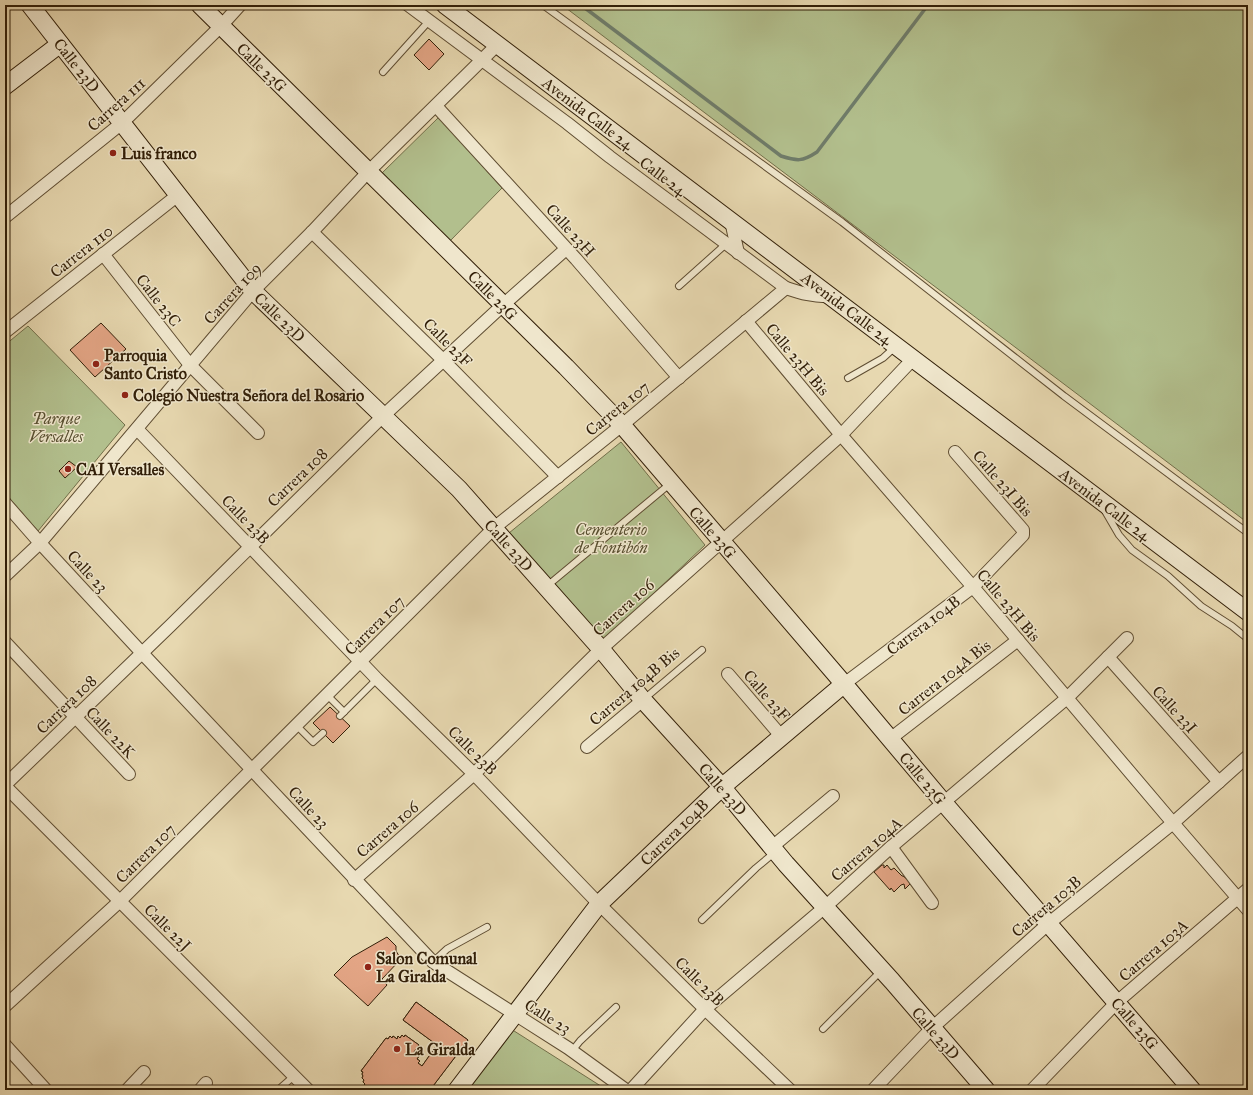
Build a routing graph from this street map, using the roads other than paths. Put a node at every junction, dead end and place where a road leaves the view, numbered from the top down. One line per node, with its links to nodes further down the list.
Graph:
1 (30, 5): 9 (street, Calle 23D)
2 (200, 5): 8 (street, Calle 23G)
3 (240, 5): 8 (street, Carrera 111)
4 (408, 5): 7 (street, Calle 24)
5 (445, 5): 10 (street, Avenida Calle 24)
6 (543, 5): 49 (lane)
7 (428, 21): 11 (street, Calle 24); 12 (lane)
8 (221, 26): 15 (street, Carrera 111); 16 (street, Calle 23G)
9 (60, 44): 13 (street); 15 (street, Calle 23D)
10 (497, 45): 11 (street, Carrera 109); 19 (street, Avenida Calle 24)
11 (482, 60): 14 (street, Carrera 109); 21 (street, Calle 24)
12 (383, 72)
13 (5, 86)
14 (436, 106): 16 (street, Carrera 109); 22 (street, Calle 23H)
15 (122, 124): 17 (street, Calle 23D); 18 (street, Carrera 111)
16 (369, 171): 20 (street, Carrera 109); 29 (street, Calle 23G)
17 (178, 195): 24 (street, Carrera 110); 27 (street, Calle 23D)
18 (5, 217)
19 (732, 221): 23 (street); 28 (street, Avenida Calle 24)
20 (312, 232): 27 (street, Carrera 109); 34 (street, Calle 23F)
21 (726, 244): 23 (street, Calle 24); 25 (lane)
22 (566, 249): 29 (street, Carrera 108); 36 (street, Calle 23H)
23 (738, 253): 26 (street, Calle 24)
24 (103, 254): 31 (street, Carrera 110); 35 (street, Calle 23C)
25 (679, 286)
26 (786, 288): 28 (street, Calle 24); 30 (street, Carrera 107)
27 (253, 291): 35 (street, Carrera 109); 38 (street, Calle 23D)
28 (830, 296): 32 (street, Avenida Calle 24)
29 (503, 305): 34 (street, Carrera 108); 39 (street, Calle 23G)
30 (746, 321): 36 (street, Carrera 107); 42 (street, Calle 23H Bis)
31 (5, 332)
32 (896, 346): 33 (street, Avenida Calle 24); 37 (lane)
33 (913, 359): 42 (street, Carrera 106); 46 (street, Avenida Calle 24)
34 (443, 360): 38 (street, Carrera 108); 44 (street, Calle 23F)
35 (190, 365): 40 (street, Carrera 109); 41 (street, Calle 23C)
36 (680, 378): 39 (street, Carrera 107)
37 (848, 378)
38 (382, 416): 48 (street, Calle 23D); 53 (street, Carrera 108)
39 (622, 425): 44 (street, Carrera 107); 45 (street, Calle 23G)
40 (137, 429): 52 (street, Carrera 109); 53 (street, Calle 23B)
41 (258, 433)
42 (841, 436): 51 (street, Carrera 106); 56 (street, Calle 23H Bis)
43 (955, 452): 50 (street, Calle 23I Bis)
44 (558, 477): 48 (street, Carrera 107)
45 (671, 483): 51 (street, Calle 23G); 55 (lane)
46 (1097, 499): 57 (street, Avenida Calle 24); 60 (lane)
47 (5, 504): 52 (street, Calle 23)
48 (494, 528): 55 (street, Calle 23D); 66 (street, Carrera 107)
49 (1248, 532)
50 (1023, 535): 56 (street, Carrera 104B)
51 (721, 541): 62 (street, Carrera 106); 69 (street, Calle 23G)
52 (40, 543): 54 (street, Carrera 109); 64 (street, Calle 23)
53 (250, 546): 64 (street, Carrera 108); 66 (street, Calle 23B)
54 (5, 576)
55 (546, 587): 62 (street, Calle 23D)
56 (973, 587): 59 (street, Calle 23H Bis); 69 (street, Carrera 104B)
57 (1248, 612)
58 (1126, 638): 65 (street, Carrera 104A)
59 (1018, 640): 71 (street, Calle 23H Bis); 77 (street, Carrera 104A Bis)
60 (1248, 640)
61 (5, 642): 73 (street, Calle 22K)
62 (600, 649): 72 (street, Calle 23D); 82 (street, Carrera 106)
63 (702, 650): 72 (lane, Carrera 104B Bis)
64 (142, 653): 73 (street, Carrera 108); 80 (street, Calle 23)
65 (1108, 657): 71 (street, Carrera 104A); 83 (street, Calle 23I)
66 (361, 660): 68 (street, Calle 23B); 70 (street, Carrera 107)
67 (728, 674): 76 (street, Calle 23F)
68 (377, 679): 70 (lane); 82 (street, Calle 23B)
69 (844, 684): 76 (street, Carrera 104B); 77 (street, Calle 23G)
70 (326, 694): 74 (street, Carrera 107)
71 (1067, 698): 87 (street, Carrera 104A); 88 (street, Calle 23H Bis)
72 (643, 700): 78 (street, Carrera 104B Bis); 85 (street, Calle 23D)
73 (75, 717): 81 (street, Calle 22K); 84 (street, Carrera 108)
74 (296, 725): 75 (lane); 80 (street, Carrera 107)
75 (323, 733)
76 (782, 737): 85 (street, Carrera 104B)
77 (890, 739): 87 (street, Calle 23G)
78 (587, 747)
79 (1248, 756): 83 (street, Carrera 103B)
80 (251, 770): 91 (street, Calle 23); 94 (street, Carrera 107)
81 (129, 774)
82 (474, 774): 91 (street, Carrera 106); 96 (street, Calle 23B)
83 (1219, 782): 88 (street, Carrera 103B)
84 (5, 786): 94 (street, Calle 22J)
85 (722, 787): 90 (street, Calle 23D); 96 (street, Carrera 104B)
86 (833, 796): 90 (street)
87 (944, 803): 89 (street, Carrera 104A); 100 (street, Calle 23G)
88 (1172, 823): 93 (street, Calle 23H Bis); 100 (street, Carrera 103B)
89 (891, 847): 95 (street); 97 (street, Carrera 104A)
90 (774, 849): 97 (street, Calle 23D); 99 (lane)
91 (354, 880): 102 (street, Calle 23)
92 (1248, 889): 93 (street, Carrera 103A)
93 (1238, 898): 98 (street, Calle 23H Bis); 104 (street, Carrera 103A)
94 (120, 901): 105 (street, Carrera 107); 114 (street, Calle 22J)
95 (932, 903)
96 (599, 904): 107 (street, Calle 23B); 108 (street, Carrera 104B)
97 (825, 907): 103 (street, Calle 23D); 107 (street, Carrera 104A)
98 (1248, 910)
99 (702, 920)
100 (1048, 924): 104 (street, Calle 23G); 109 (street, Carrera 103B)
101 (488, 927): 102 (lane)
102 (433, 962): 108 (street, Calle 23)
103 (882, 971): 109 (street, Calle 23D); 110 (lane)
104 (1117, 1002): 125 (street, Carrera 103A); 126 (street, Calle 23G)
105 (5, 1006)
106 (616, 1006): 112 (lane)
107 (705, 1009): 121 (street, Carrera 104A); 122 (street, Calle 23B)
108 (515, 1015): 112 (street, Calle 23); 119 (street, Carrera 104B)
109 (932, 1028): 123 (street, Carrera 103B); 124 (street, Calle 23D)
110 (823, 1029)
111 (5, 1045): 115 (street)
112 (572, 1051): 120 (street, Calle 23)
113 (144, 1072): 116 (street)
114 (294, 1076): 117 (lane); 118 (street, Calle 22J)
115 (46, 1090)
116 (126, 1090)
117 (278, 1090)
118 (308, 1090)
119 (457, 1090)
120 (626, 1090)
121 (631, 1090)
122 (790, 1090)
123 (873, 1090)
124 (986, 1090)
125 (1032, 1090)
126 (1192, 1090)

